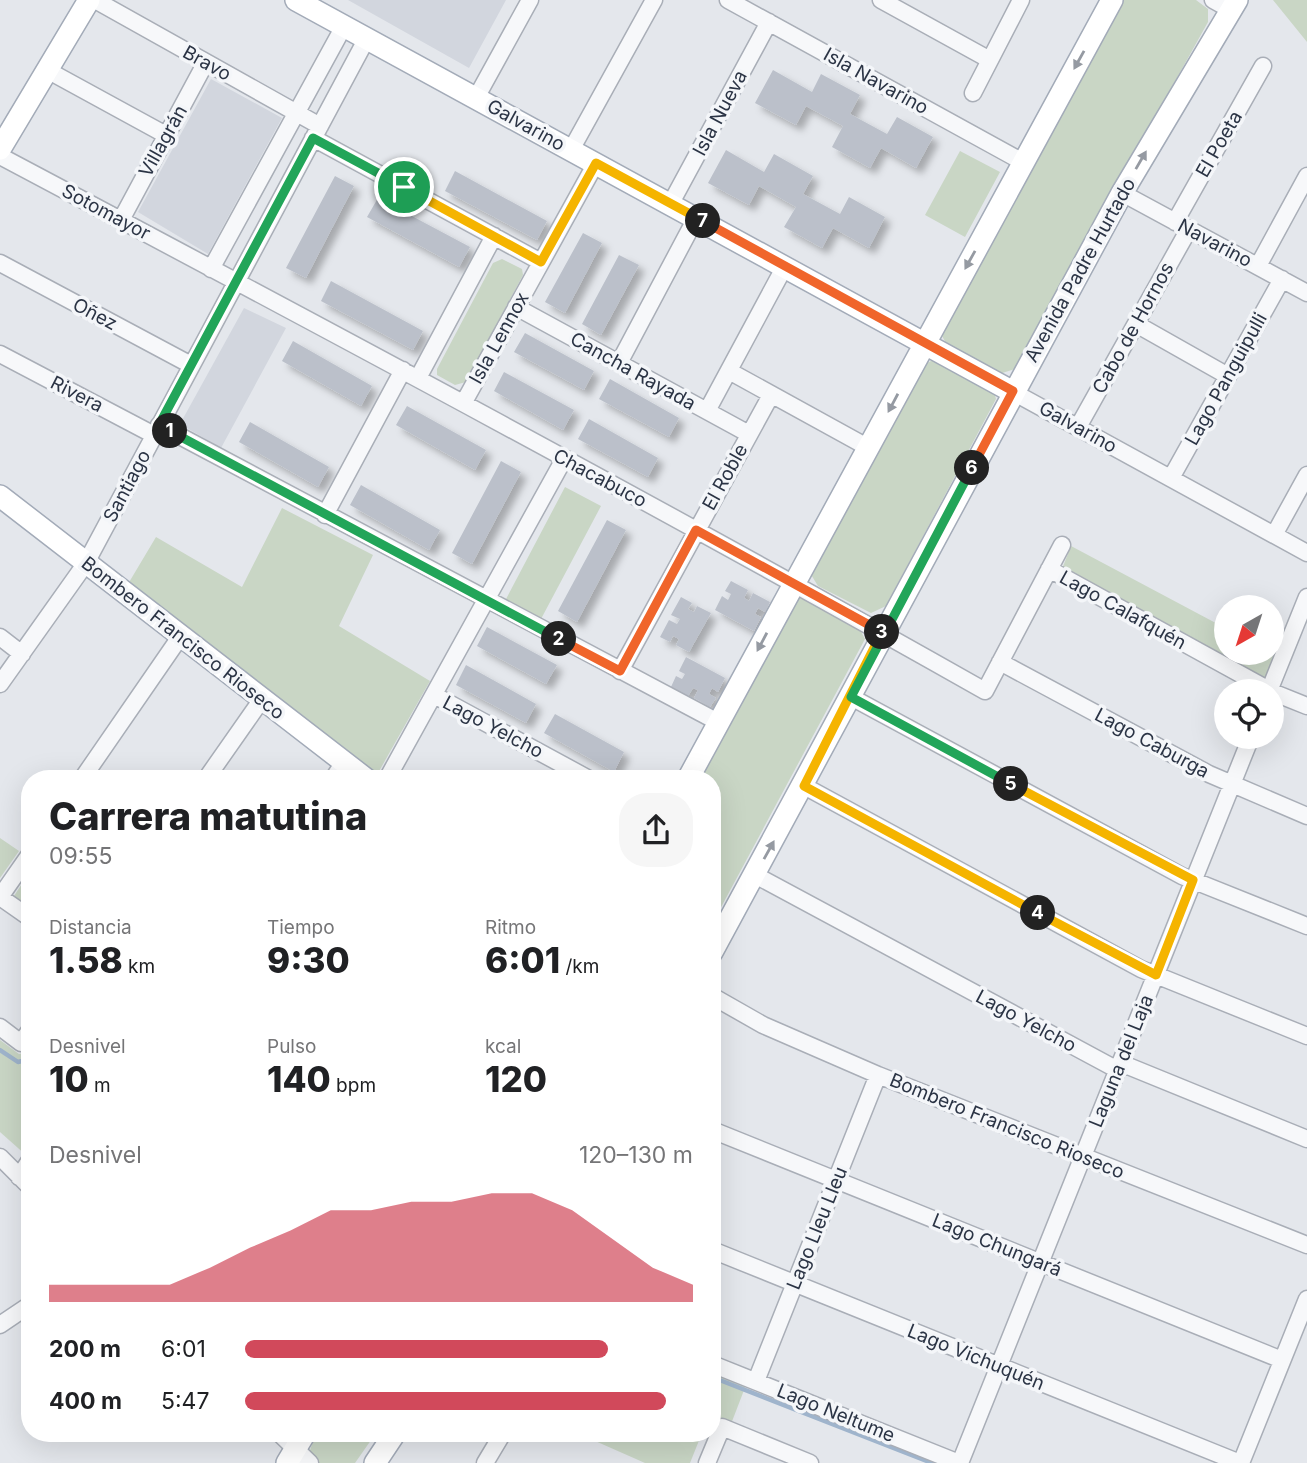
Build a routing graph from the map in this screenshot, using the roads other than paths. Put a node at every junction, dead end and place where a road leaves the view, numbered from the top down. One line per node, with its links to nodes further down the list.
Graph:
1 (89, 0): 17 (main road)
2 (94, 0): 15 (street, Bravo)
3 (296, 0): 12 (main road, Galvarino)
4 (530, 0): 19 (street)
5 (654, 0): 24 (street)
6 (728, 0): 11 (street, Isla Navarino)
7 (881, 0): 14 (street)
8 (1021, 0): 14 (street)
9 (1112, 0): 26 (main road, one-way to 26)
10 (1227, 3): 29 (main road, Avenida Padre Hurtado, one-way to 10)
11 (769, 22): 26 (street, Isla Navarino); 30 (street, Isla Nueva)
12 (344, 26): 13 (main road, Galvarino); 20 (street)
13 (367, 38): 19 (main road, Galvarino); 21 (street, Santiago)
14 (990, 60): 18 (street)
15 (206, 62): 20 (street, Bravo); 22 (street, Villagrán)
16 (1263, 66): 33 (street, El Poeta)
17 (47, 70): 22 (street); 23 (main road)
18 (973, 93)
19 (477, 97): 24 (main road, Galvarino)
20 (296, 113): 21 (street, Bravo); 39 (street)
21 (317, 132): 34 (street); 41 (street, Santiago)
22 (166, 135): 32 (street, Villagrán)
23 (0, 149)
24 (571, 150): 27 (main road, Galvarino)
25 (0, 156): 32 (street, Sotomayor)
26 (1023, 162): 45 (main road, one-way to 45)
27 (596, 163): 30 (main road, Galvarino); 35 (street, Isla Lennox)
28 (1307, 176): 38 (street)
29 (1122, 193): 33 (street, Navarino); 52 (main road, Avenida Padre Hurtado)
30 (671, 203): 31 (main road, Galvarino)
31 (696, 218): 37 (main road, Galvarino); 47 (street)
32 (121, 220): 39 (street, Sotomayor)
33 (1182, 225): 38 (street, Navarino); 44 (street, Cabo de Hornos)
34 (495, 236): 35 (street); 50 (street)
35 (541, 262): 43 (street, Isla Lennox)
36 (0, 263): 48 (street, Oñez)
37 (785, 266): 45 (main road, Galvarino); 49 (street)
38 (1258, 267): 40 (street, Navarino)
39 (211, 268): 41 (street, Chacabuco)
40 (1282, 279): 42 (street, Navarino); 51 (street, Lago Panguipulli)
41 (235, 282): 48 (street, Santiago); 50 (street, Chacabuco)
42 (1307, 293)
43 (516, 307): 47 (street, Cancha Rayada); 54 (street, Isla Lennox)
44 (1136, 324): 51 (street); 56 (street, Cabo de Hornos)
45 (924, 343): 52 (main road, Galvarino); 59 (main road, one-way to 59)
46 (0, 354): 57 (street, Rivera)
47 (619, 363): 55 (street, Cancha Rayada)
48 (191, 366): 57 (street, Santiago)
49 (729, 371): 53 (street); 55 (street)
50 (411, 374): 54 (street, Chacabuco); 64 (street)
51 (1228, 376): 62 (street, Lago Panguipulli)
52 (1013, 391): 56 (street, Galvarino); 74 (main road, Avenida Padre Hurtado)
53 (771, 395): 58 (street, El Roble); 59 (street)
54 (464, 402): 60 (street, Chacabuco)
55 (707, 411): 58 (street, Cancha Rayada)
56 (1078, 428): 62 (street, Galvarino)
57 (157, 430): 64 (street, Rivera); 69 (street, Santiago)
58 (749, 434): 65 (street, El Roble)
59 (869, 448): 71 (main road)
60 (564, 459): 65 (street, Chacabuco); 73 (street)
61 (1307, 475): 66 (street)
62 (1171, 478): 66 (street, Galvarino)
63 (0, 496): 69 (main road, Bombero Francisco Rioseco)
64 (325, 515): 73 (street, Rivera)
65 (696, 530): 71 (street, Chacabuco); 79 (street, El Roble)
66 (1274, 535): 68 (street, Galvarino)
67 (1062, 545): 70 (street)
68 (1307, 553)
69 (86, 563): 76 (main road, Bombero Francisco Rioseco); 77 (street, Santiago)
70 (1049, 569): 78 (street); 80 (street, Lago Calafquén)
71 (794, 582): 74 (street, Chacabuco); 88 (main road, one-way to 88)
72 (1307, 597): 81 (street)
73 (486, 601): 79 (street, Rivera); 83 (street)
74 (884, 634): 78 (street, Chacabuco); 84 (main road, Avenida Padre Hurtado)
75 (0, 637): 77 (street)
76 (180, 637): 86 (main road, Bombero Francisco Rioseco); 90 (street)
77 (22, 654): 82 (street, Santiago)
78 (1000, 662): 96 (street, Lago Caburga)
79 (620, 671): 88 (street, Rivera)
80 (1248, 679)
81 (1275, 679)
82 (0, 684)
83 (435, 695): 93 (street); 94 (street, Lago Yelcho)
84 (851, 697): 97 (main road, Avenida Padre Hurtado); 101 (street)
85 (1284, 697): 87 (street, Lago Calafquén)
86 (262, 699): 91 (street); 92 (main road, Bombero Francisco Rioseco)
87 (1307, 706)
88 (718, 722): 95 (main road)
89 (1246, 749): 96 (street, Laguna del Laja)
90 (88, 770)
91 (212, 770)
92 (338, 770)
93 (392, 770)
94 (572, 770)
95 (693, 770)
96 (1231, 785): 98 (street, Lago Caburga); 101 (street, Laguna del Laja)
97 (804, 786): 100 (main road, Avenida Padre Hurtado, one-way to 97); 106 (street)
98 (1307, 816)
99 (21, 867): 102 (street)
100 (755, 875): 105 (main road, Avenida Padre Hurtado); 111 (street, Lago Yelcho)
101 (1193, 880): 104 (street); 106 (street, Laguna del Laja)
102 (0, 897): 103 (street)
103 (21, 912)
104 (1307, 926)
105 (721, 936)
106 (1156, 975): 110 (street); 111 (street, Laguna del Laja)
107 (721, 1001): 112 (street, Bombero Francisco Rioseco)
108 (0, 1027): 109 (street)
109 (21, 1035)
110 (1307, 1035)
111 (1118, 1067): 114 (street, Lago Yelcho); 115 (street, Laguna del Laja)
112 (878, 1075): 115 (street, Bombero Francisco Rioseco); 118 (street, Lago Lleu Lleu)
113 (721, 1134): 118 (street, Lago Chungará)
114 (1307, 1139)
115 (1083, 1156): 119 (street, Bombero Francisco Rioseco); 121 (street, Laguna del Laja)
116 (0, 1157): 117 (street)
117 (21, 1179)
118 (836, 1180): 121 (street, Lago Chungará); 122 (street, Lago Lleu Lleu)
119 (1307, 1245)
120 (721, 1254): 122 (street, Lago Vichuquén)
121 (1040, 1263): 126 (street, Lago Chungará); 127 (street, Laguna del Laja)
122 (795, 1283): 127 (street, Lago Vichuquén); 129 (street, Lago Lleu Lleu)
123 (1307, 1299): 126 (street)
124 (21, 1311): 125 (street)
125 (0, 1325)
126 (1282, 1360): 139 (street)
127 (999, 1366): 138 (street, Laguna del Laja); 139 (street, Lago Vichuquén)
128 (721, 1367): 129 (street, Lago Neltume)
129 (756, 1381): 138 (street, Lago Neltume)
130 (721, 1429): 137 (street)
131 (389, 1442): 134 (main road)
132 (498, 1442): 135 (street)
133 (716, 1442): 136 (street)
134 (375, 1463)
135 (485, 1463)
136 (707, 1463)
137 (810, 1463)
138 (959, 1463)
139 (1241, 1463)

